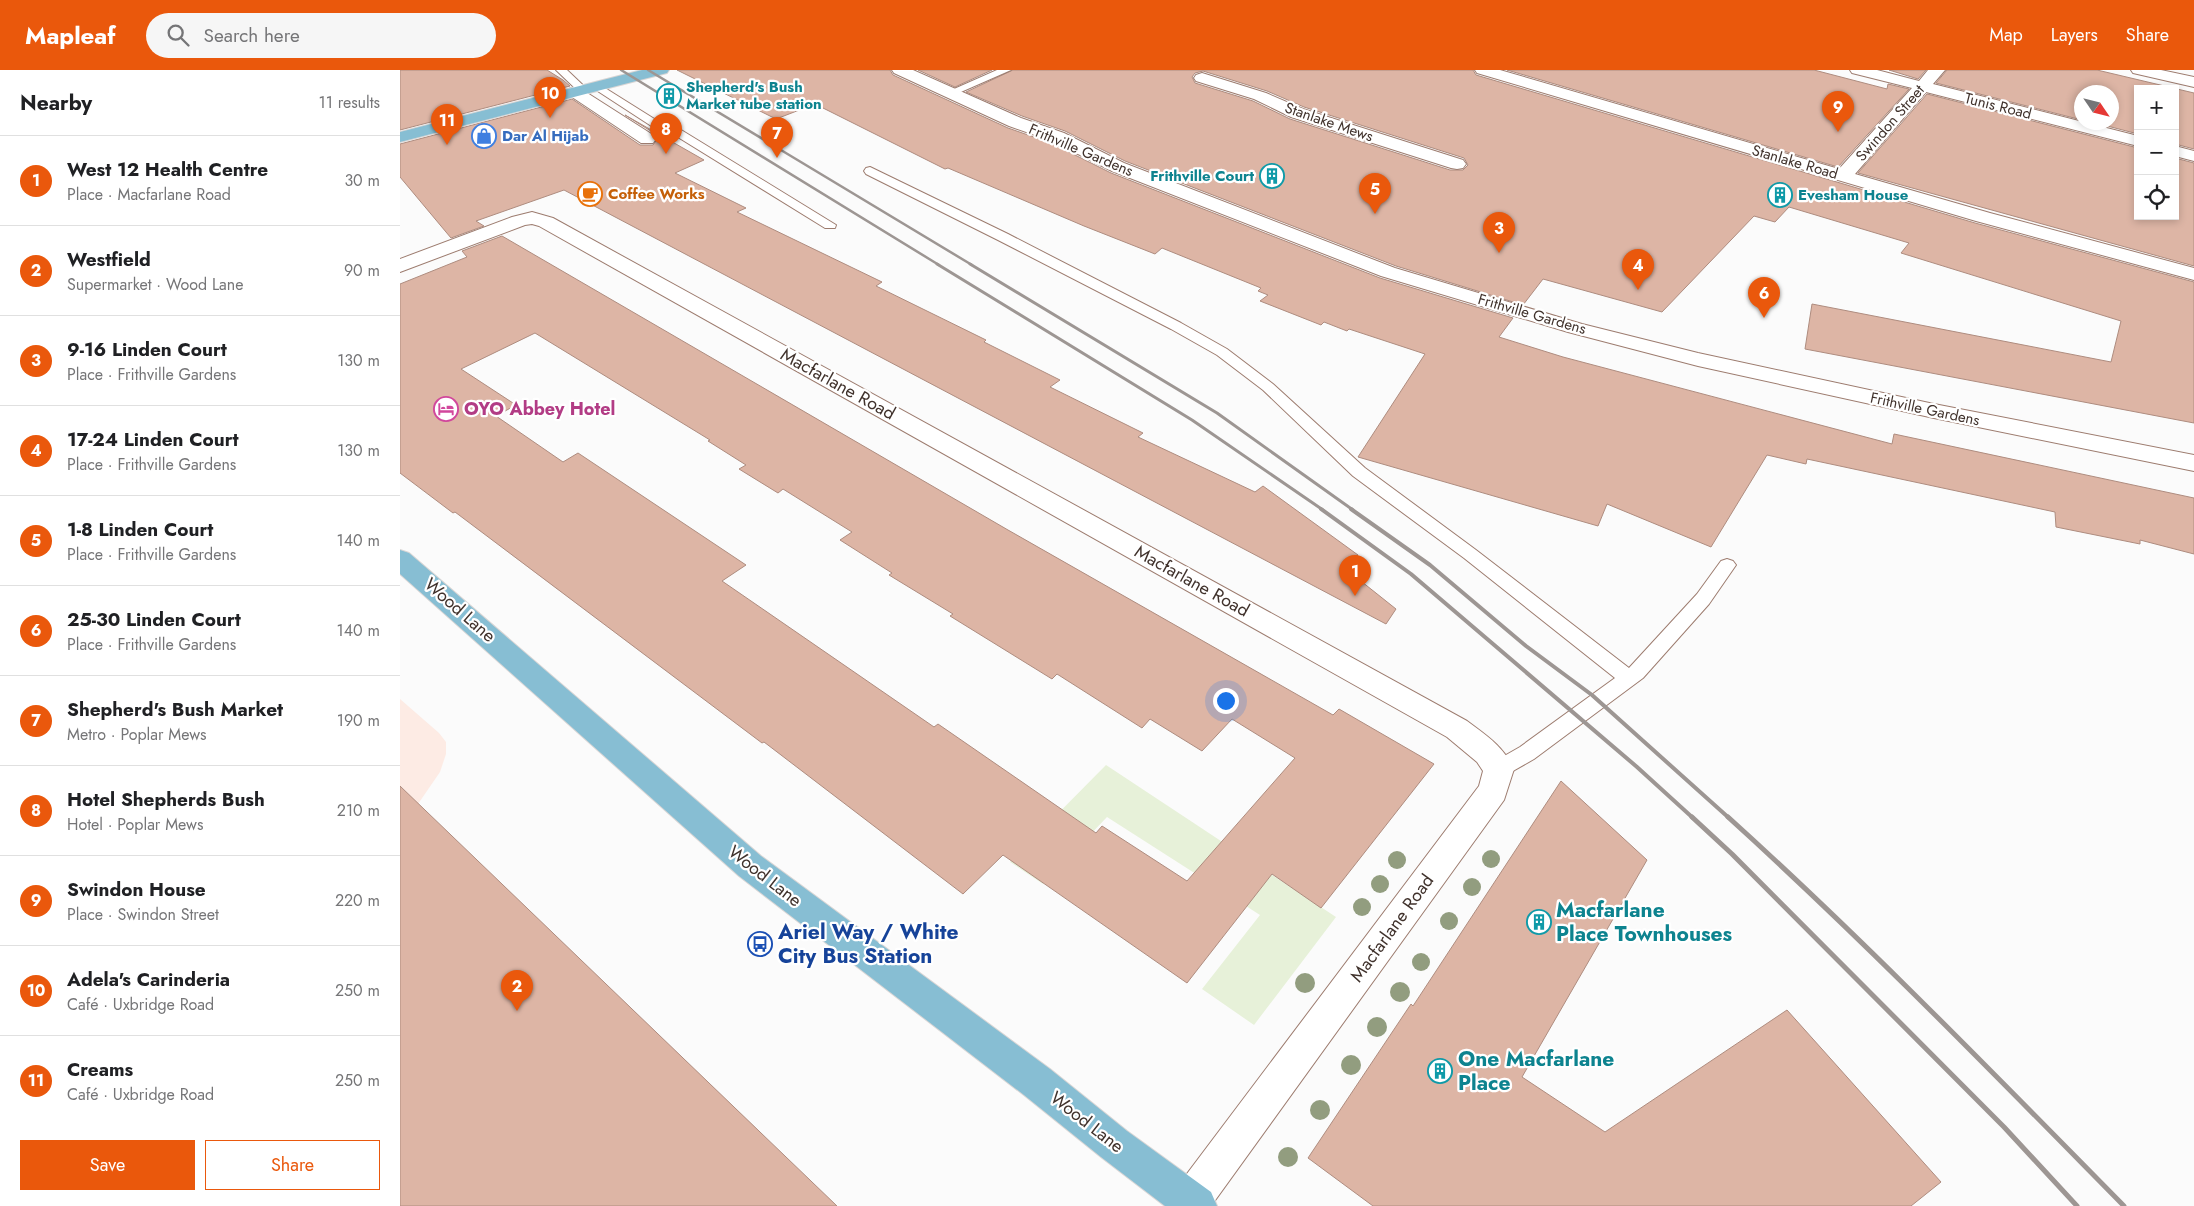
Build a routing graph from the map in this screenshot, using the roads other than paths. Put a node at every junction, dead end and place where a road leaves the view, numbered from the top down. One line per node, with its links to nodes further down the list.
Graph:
1 (561, 70): 12 (lane)
2 (661, 70): 12 (main road)
3 (900, 70): 13 (street, Frithville Gardens)
4 (1006, 70): 13 (lane)
5 (1483, 70): 21 (street, Stanlake Road)
6 (1858, 70): 11 (street, Tunis Road)
7 (1937, 70): 11 (street, Swindon Street)
8 (2139, 70): 10 (street)
9 (1202, 77): 19 (street, Stanlake Mews)
10 (2189, 77)
11 (1922, 86): 16 (street, Tunis Road); 21 (street, Swindon Street)
12 (585, 90): 14 (main road); 15 (street); 22 (lane)
13 (950, 94): 25 (street, Frithville Gardens)
14 (400, 137)
15 (647, 139)
16 (2134, 140)
17 (2179, 152): 18 (street)
18 (2194, 156)
19 (1458, 164)
20 (870, 171): 28 (lane)
21 (1843, 176): 24 (street, Stanlake Road)
22 (830, 225)
23 (401, 264): 29 (street, Macfarlane Road)
24 (2194, 274)
25 (2194, 462)
26 (400, 559): 30 (main road, Wood Lane)
27 (1727, 565): 28 (lane)
28 (1629, 678): 29 (lane)
29 (1499, 769): 30 (street, Macfarlane Road)
30 (1194, 1203)

